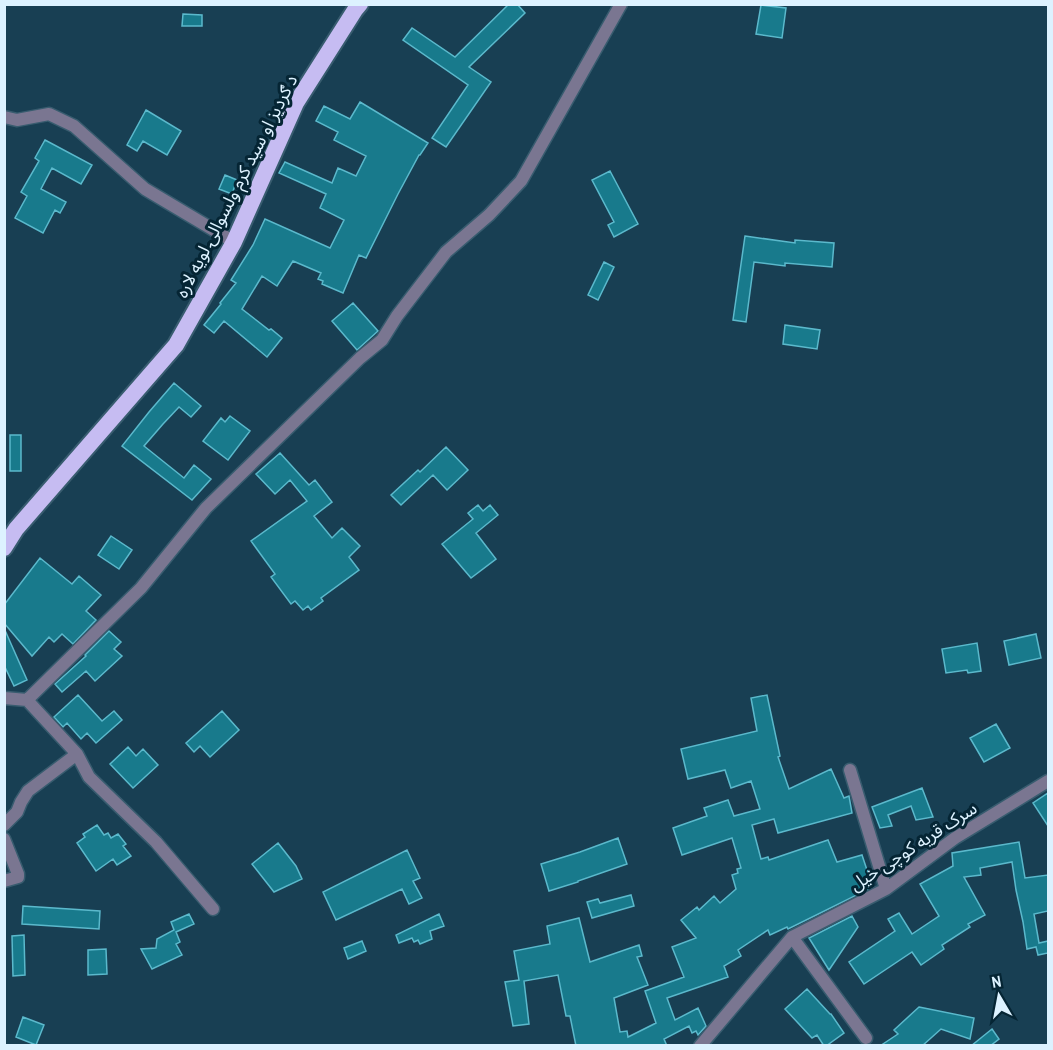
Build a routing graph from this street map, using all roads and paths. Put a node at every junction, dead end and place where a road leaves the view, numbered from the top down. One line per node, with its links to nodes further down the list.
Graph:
1 (360, 4): 4 (highway, د ګردیز او سید کرم ولسوالۍ لویه لاره)
2 (621, 4): 7 (street)
3 (4, 117): 4 (street)
4 (234, 243): 5 (highway, د ګردیز او سید کرم ولسوالۍ لویه لاره)
5 (4, 548)
6 (4, 698): 7 (street)
7 (27, 700): 8 (street)
8 (77, 754): 11 (street); 15 (street)
9 (850, 770): 14 (street)
10 (1048, 781): 14 (street, سرک قریه کوچی خیل)
11 (4, 825)
12 (4, 838): 13 (street)
13 (4, 881)
14 (886, 890): 16 (street, سرک قریه کوچی خیل)
15 (213, 909)
16 (792, 937): 17 (street); 18 (street, سرک قریه کوچی خیل)
17 (866, 1038)
18 (700, 1046)

